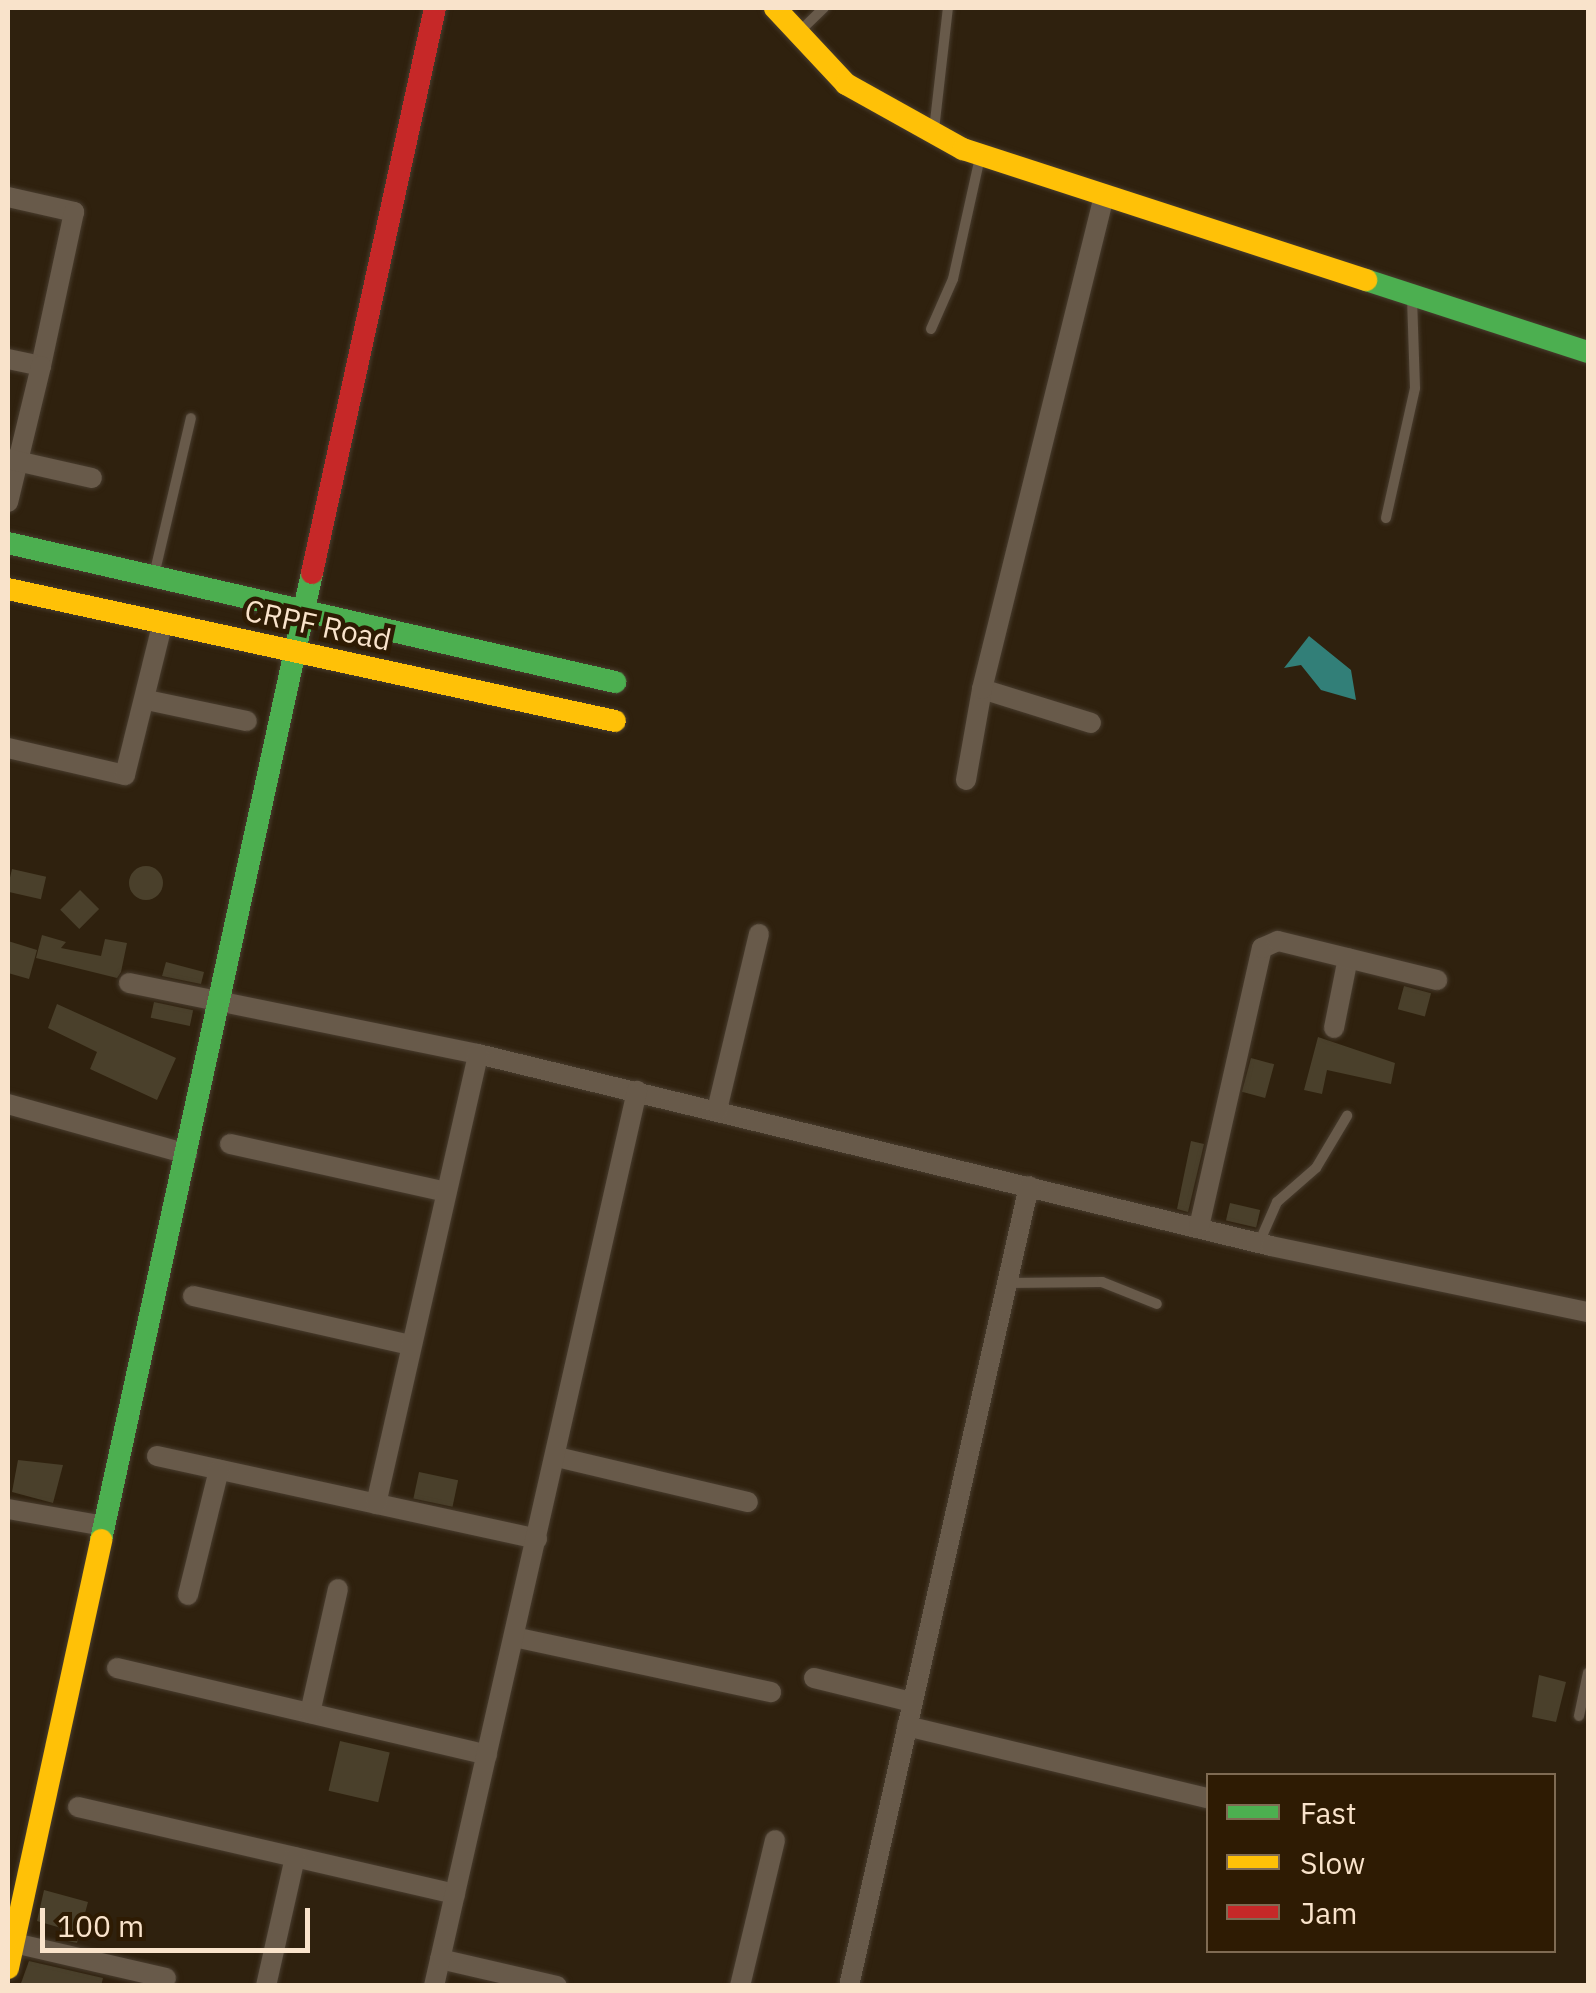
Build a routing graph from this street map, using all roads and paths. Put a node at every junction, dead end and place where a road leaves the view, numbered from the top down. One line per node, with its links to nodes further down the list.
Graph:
1 (435, 8): 23 (street)
2 (775, 8): 5 (street)
3 (824, 8): 5 (lane)
4 (948, 8): 6 (lane)
5 (796, 34): 6 (street)
6 (934, 136): 7 (street)
7 (980, 155): 9 (street); 11 (lane)
8 (8, 197): 14 (street)
9 (1103, 200): 10 (street); 27 (street)
10 (1412, 297): 12 (street); 19 (lane)
11 (931, 329)
12 (1588, 352)
13 (8, 359): 14 (street)
14 (40, 366): 16 (street)
15 (191, 418): 21 (lane)
16 (12, 460): 17 (street); 18 (street)
17 (92, 478)
18 (8, 502)
19 (1386, 518)
20 (8, 543): 21 (street)
21 (154, 576): 23 (street)
22 (8, 589): 24 (street, CRPF Road)
23 (304, 612): 25 (street); 26 (street)
24 (163, 622): 25 (street, CRPF Road); 28 (street)
25 (297, 650): 30 (street, CRPF Road); 38 (street)
26 (615, 682)
27 (982, 689): 31 (street); 33 (street)
28 (148, 700): 29 (street); 32 (street)
29 (246, 721)
30 (615, 721)
31 (1091, 723)
32 (8, 748)
33 (966, 780)
34 (760, 934): 43 (street)
35 (1348, 958): 36 (street); 39 (street); 49 (street)
36 (1437, 980)
37 (130, 983): 38 (street)
38 (220, 996): 40 (street); 46 (street)
39 (1334, 1028)
40 (478, 1054): 41 (street); 48 (street)
41 (637, 1092): 43 (street); 57 (street)
42 (8, 1104): 46 (street)
43 (717, 1110): 47 (street)
44 (1347, 1116): 50 (lane)
45 (230, 1144): 48 (street)
46 (187, 1154): 62 (street)
47 (1030, 1186): 49 (street); 51 (street)
48 (446, 1192): 55 (street)
49 (1199, 1227): 50 (street)
50 (1259, 1243): 54 (street)
51 (1007, 1283): 53 (lane); 71 (street)
52 (193, 1296): 55 (street)
53 (1157, 1304)
54 (1588, 1312)
55 (412, 1345): 60 (street)
56 (158, 1456): 58 (street)
57 (556, 1457): 59 (street); 63 (street)
58 (219, 1470): 60 (street); 65 (street)
59 (748, 1502)
60 (376, 1504): 63 (street)
61 (8, 1509): 62 (street)
62 (104, 1526): 80 (street)
63 (537, 1539): 66 (street)
64 (338, 1589): 72 (street)
65 (188, 1595)
66 (514, 1636): 70 (street); 75 (street)
67 (118, 1668): 72 (street)
68 (1588, 1673): 73 (lane)
69 (814, 1678): 71 (street)
70 (772, 1692)
71 (912, 1702): 74 (street)
72 (310, 1714): 75 (street)
73 (1579, 1716)
74 (907, 1726): 76 (street); 90 (street)
75 (486, 1755): 81 (street)
76 (1206, 1798)
77 (78, 1807): 79 (street)
78 (775, 1840): 89 (street)
79 (295, 1857): 81 (street); 86 (street)
80 (18, 1876): 82 (street)
81 (455, 1894): 83 (street)
82 (14, 1943): 84 (street); 85 (street)
83 (440, 1959): 87 (street); 88 (street)
84 (8, 1968)
85 (166, 1978)
86 (266, 1986)
87 (434, 1986)
88 (557, 1986)
89 (740, 1986)
90 (848, 1986)

